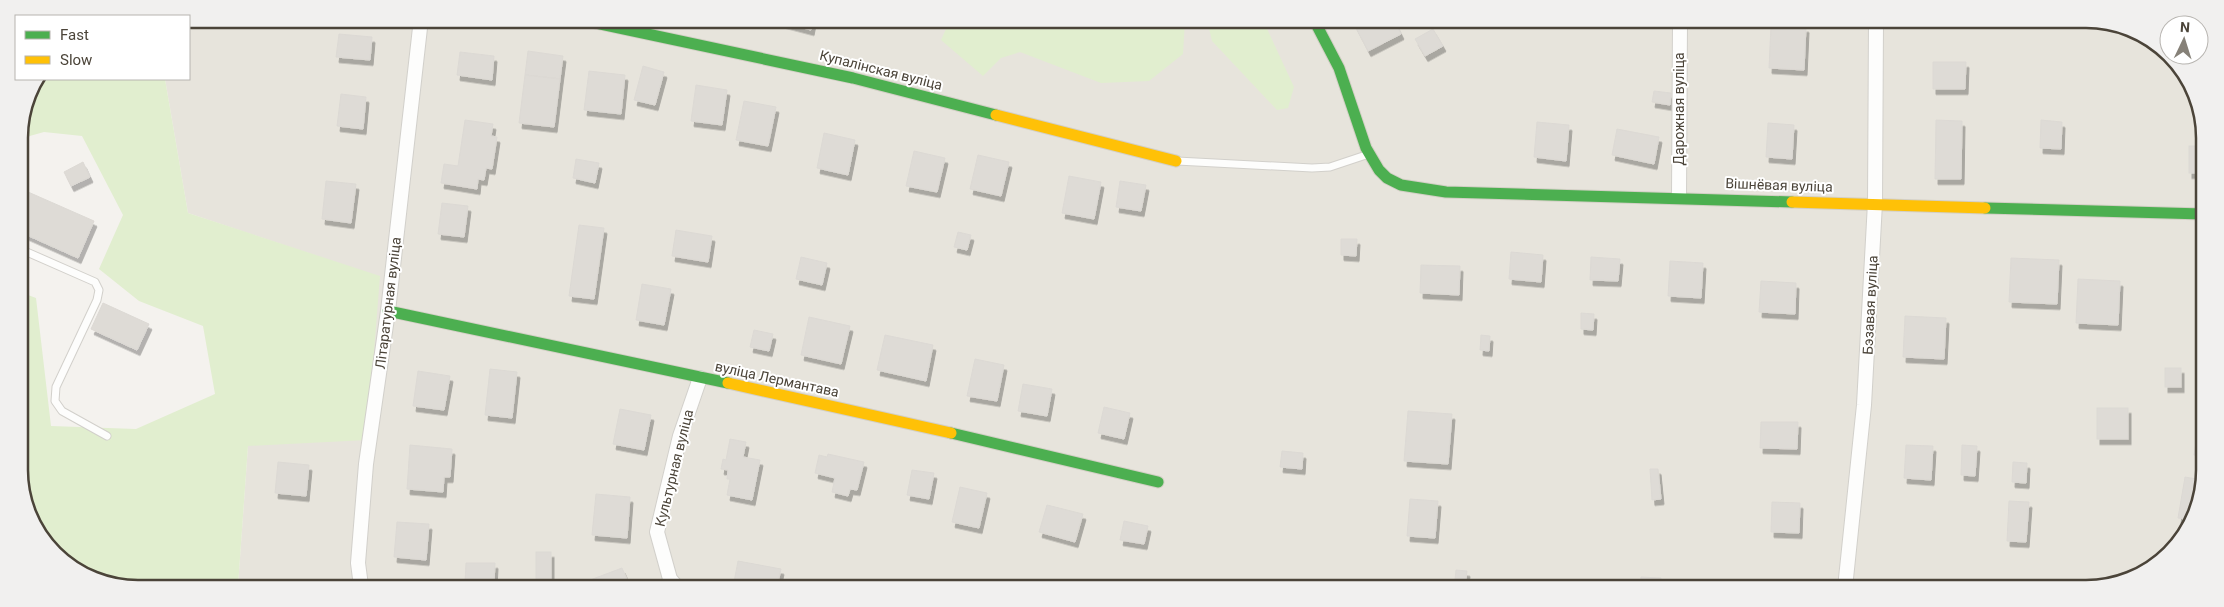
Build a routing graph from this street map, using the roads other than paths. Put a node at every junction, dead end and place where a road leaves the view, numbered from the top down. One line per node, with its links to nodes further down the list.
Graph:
1 (420, 27): 12 (street, Літаратурная вуліца)
2 (614, 27): 7 (street, Купалінская вуліца)
3 (1318, 27): 6 (street, Вішнёвая вуліца)
4 (1680, 27): 8 (street, Дарожная вуліца)
5 (1876, 27): 9 (street, Бэзавая вуліца)
6 (1369, 154): 7 (lane); 8 (street, Вішнёвая вуліца)
7 (1176, 161)
8 (1679, 197): 9 (street, Вішнёвая вуліца)
9 (1875, 203): 10 (street, Вішнёвая вуліца); 16 (street, Бэзавая вуліца)
10 (2196, 214)
11 (28, 253): 14 (lane)
12 (388, 311): 13 (street, вуліца Лермантава); 17 (street, Літаратурная вуліца)
13 (700, 378): 15 (street, вуліца Лермантава); 18 (street, Культурная вуліца)
14 (107, 436)
15 (1158, 482)
16 (1846, 579)
17 (360, 580)
18 (671, 580)

